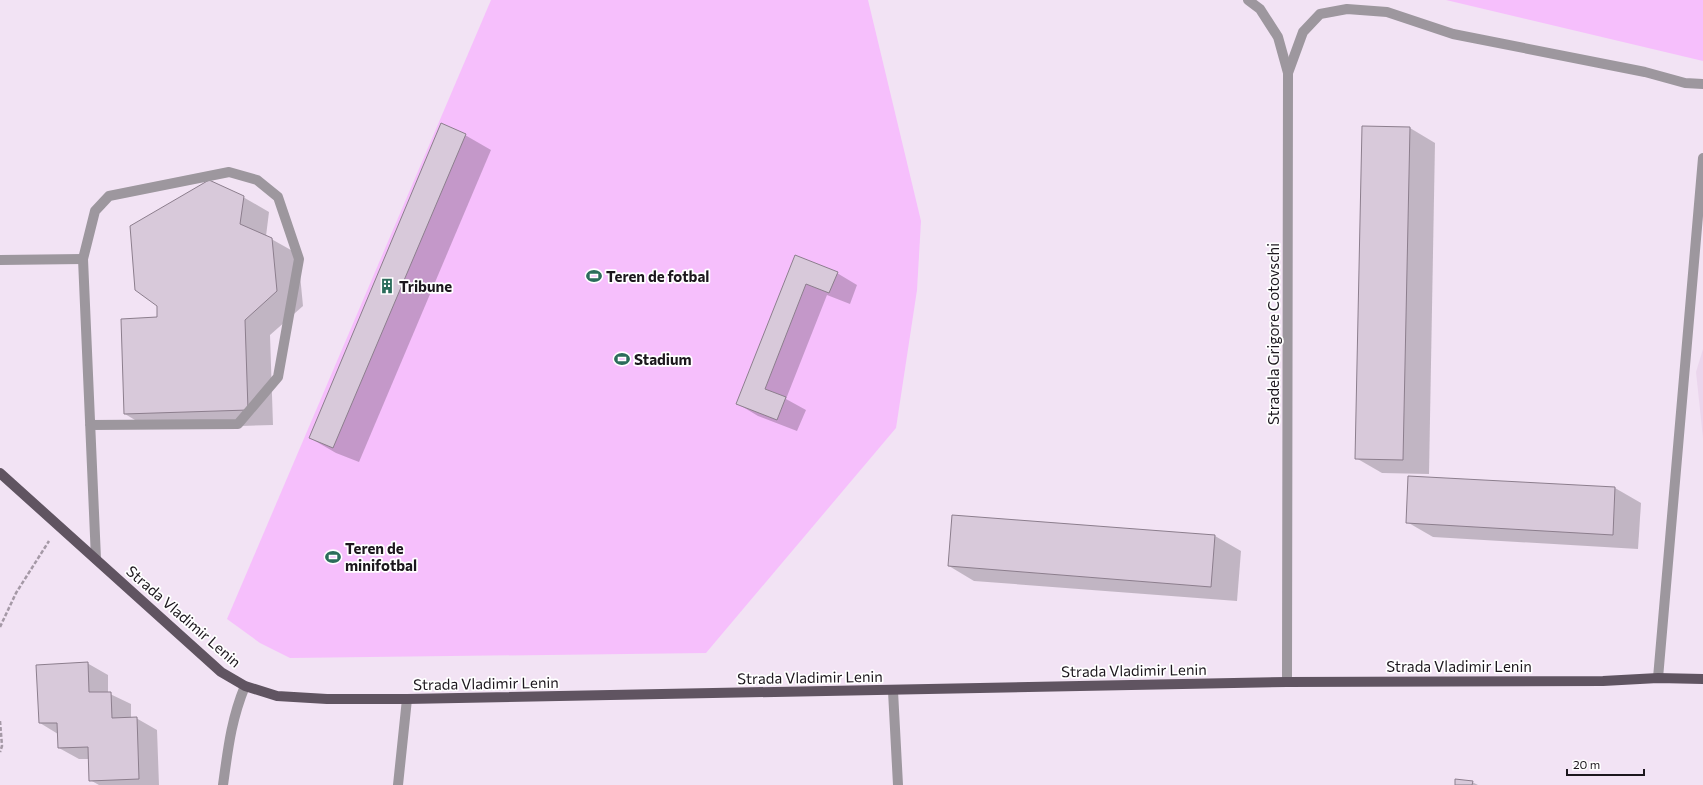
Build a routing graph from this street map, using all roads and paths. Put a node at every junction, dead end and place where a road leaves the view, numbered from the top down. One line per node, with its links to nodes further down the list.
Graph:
1 (1248, 0): 2 (street, Stradela Grigore Cotovschi)
2 (1288, 73): 3 (street); 14 (street, Stradela Grigore Cotovschi)
3 (1703, 84)
4 (1703, 158): 12 (street)
5 (83, 259): 6 (street); 7 (street); 7 (street)
6 (0, 260)
7 (90, 425): 10 (street)
8 (0, 473): 9 (main road, Strada Vladimir Lenin)
9 (59, 525): 10 (main road, Strada Vladimir Lenin); 11 (path)
10 (96, 559): 15 (main road, Strada Vladimir Lenin)
11 (0, 627)
12 (1658, 678): 13 (main road, Strada Vladimir Lenin); 14 (main road, Strada Vladimir Lenin)
13 (1703, 679)
14 (1287, 682): 16 (main road, Strada Vladimir Lenin)
15 (245, 686): 17 (main road, Strada Vladimir Lenin); 20 (street)
16 (893, 691): 17 (main road, Strada Vladimir Lenin); 22 (street)
17 (406, 699): 21 (street)
18 (0, 721): 19 (path)
19 (0, 752)
20 (223, 785)
21 (398, 785)
22 (898, 785)

